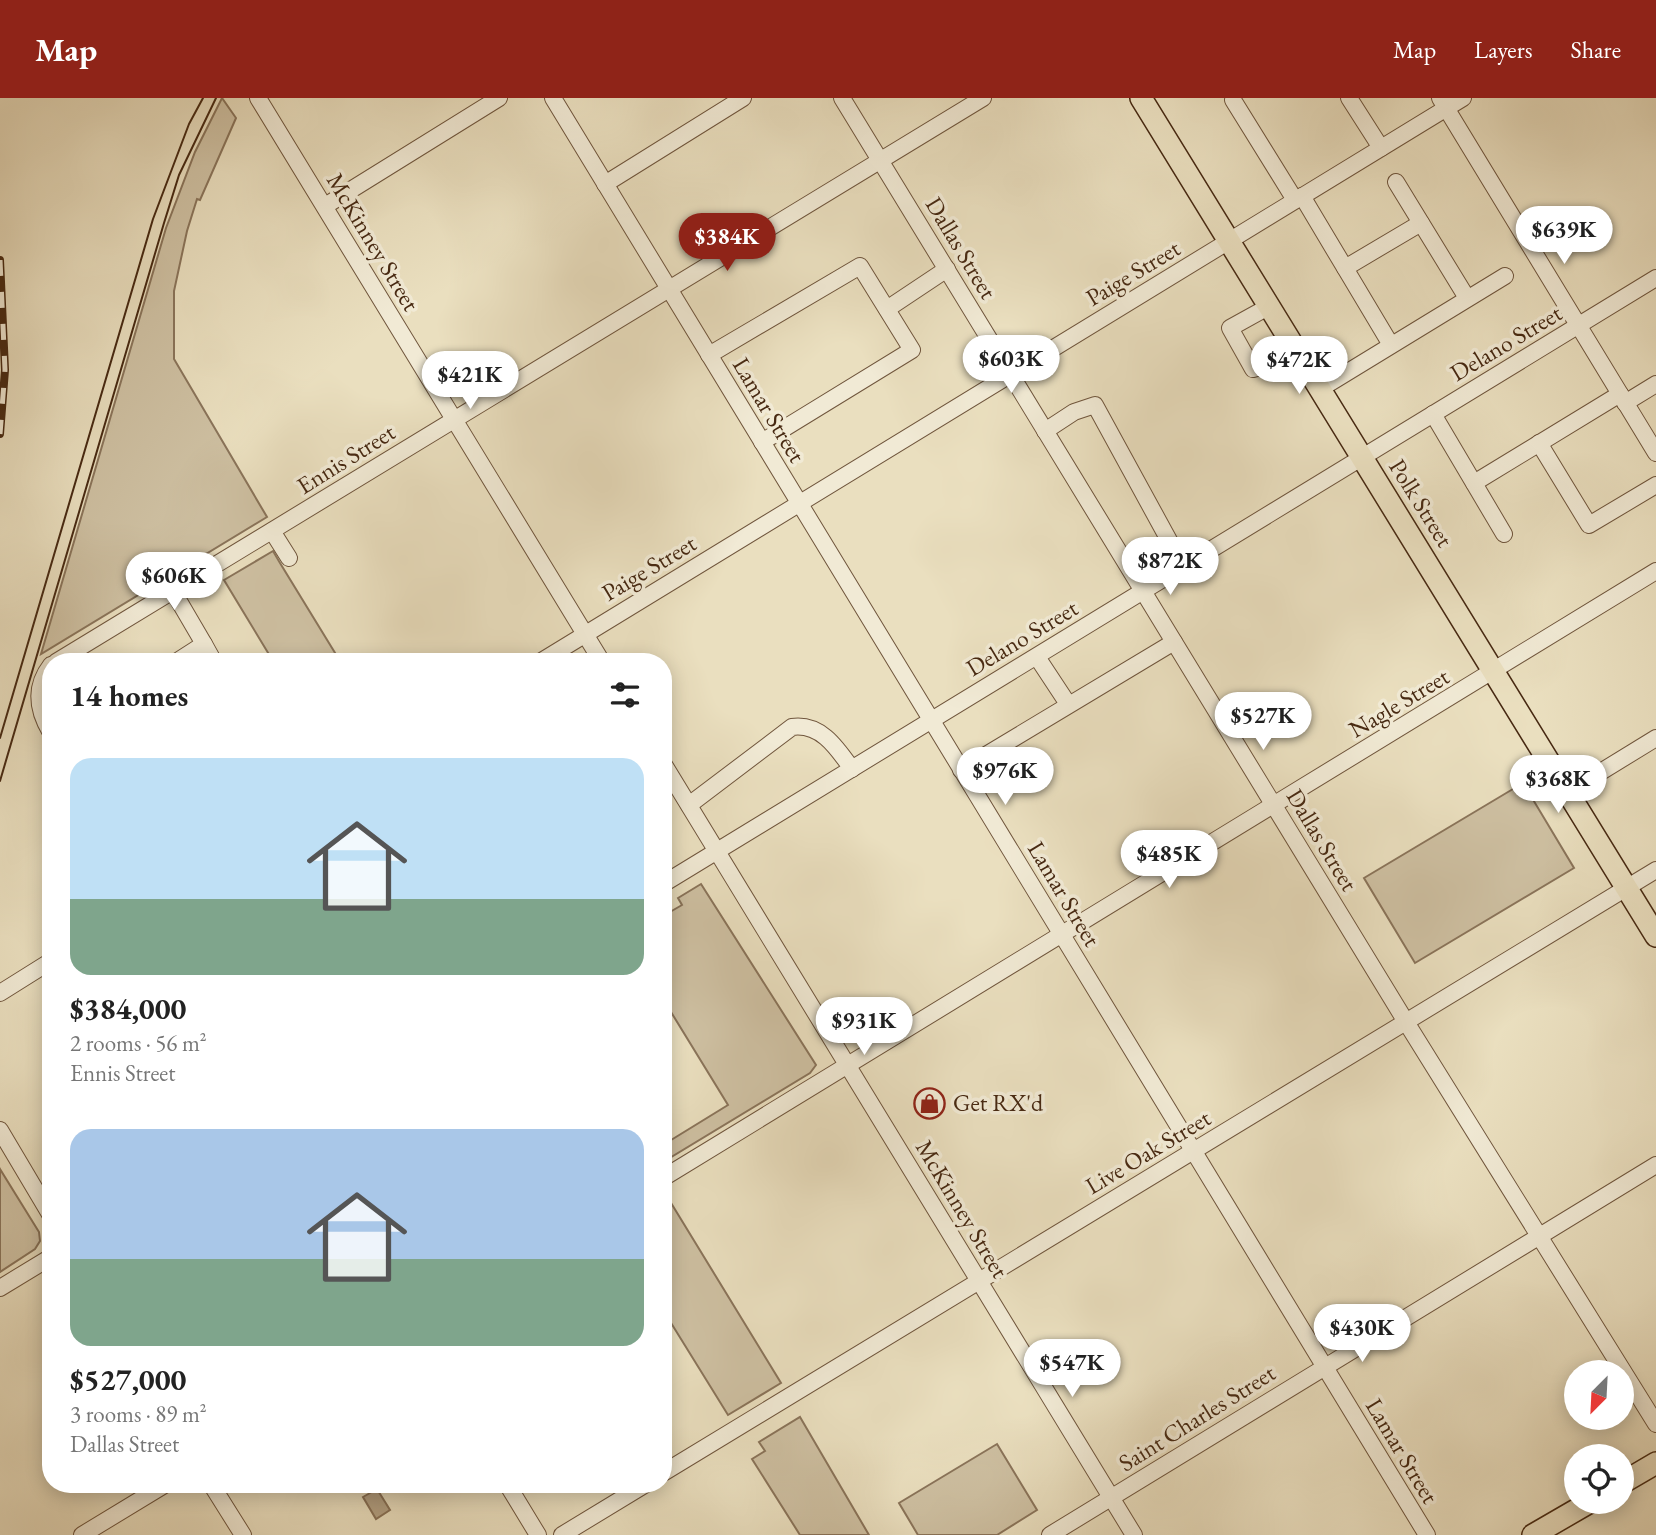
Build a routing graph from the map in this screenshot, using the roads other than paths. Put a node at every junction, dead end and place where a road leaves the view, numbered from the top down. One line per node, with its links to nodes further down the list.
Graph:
1 (258, 98): 17 (street, McKinney Street)
2 (499, 98): 17 (street)
3 (553, 98): 15 (street, Lamar Street)
4 (743, 98): 15 (street)
5 (842, 98): 13 (street, Dallas Street)
6 (983, 98): 13 (street, Ennis Street)
7 (1141, 98): 19 (main road, Polk Street)
8 (1349, 98): 12 (street)
9 (1463, 98): 11 (street, Paige Street)
10 (1233, 100): 16 (street)
11 (1443, 103): 12 (street, Paige Street); 28 (street)
12 (1381, 148): 16 (street, Paige Street)
13 (881, 161): 21 (street, Dallas Street); 24 (street, Ennis Street)
14 (1396, 182): 18 (street)
15 (605, 184): 24 (street, Lamar Street)
16 (1299, 198): 19 (street, Paige Street); 20 (street)
17 (325, 205): 37 (street, McKinney Street)
18 (1421, 223): 20 (street); 25 (street)
19 (1227, 242): 26 (main road, Polk Street); 32 (street, Paige Street)
20 (1345, 268): 29 (street)
21 (947, 269): 27 (street); 32 (street, Dallas Street)
22 (1505, 276): 25 (street)
23 (1656, 278): 28 (street, Delano Street)
24 (668, 288): 31 (street, Lamar Street); 37 (street, Ennis Street)
25 (1467, 299): 29 (street)
26 (1268, 307): 30 (main road, Polk Street); 30 (street)
27 (887, 309): 31 (street); 39 (street)
28 (1578, 326): 35 (street); 36 (street, Delano Street)
29 (1391, 345): 34 (street)
30 (1295, 350): 34 (main road, Polk Street)
31 (709, 355): 39 (street, Lamar Street)
32 (1011, 374): 38 (street, Dallas Street); 45 (street, Paige Street)
33 (1656, 384): 35 (street)
34 (1320, 389): 42 (main road, Polk Street)
35 (1623, 398): 40 (street); 41 (street)
36 (1433, 414): 42 (street, Delano Street); 43 (street)
37 (454, 419): 46 (street, Ennis Street); 53 (street, McKinney Street)
38 (1045, 431): 49 (street); 52 (street, Dallas Street)
39 (762, 442): 45 (street, Lamar Street)
40 (1539, 443): 43 (street); 44 (street)
41 (1656, 453)
42 (1362, 458): 49 (street, Delano Street); 62 (main road, Polk Street)
43 (1474, 482): 47 (street)
44 (1656, 485)
45 (799, 503): 53 (street, Paige Street); 66 (street, Lamar Street)
46 (272, 530): 48 (street); 51 (street, Ennis Street)
47 (1504, 534)
48 (289, 558)
49 (1184, 566): 52 (street, Delano Street)
50 (1656, 571): 62 (street, Nagle Street)
51 (173, 591): 55 (street); 56 (street, Ennis Street)
52 (1143, 592): 54 (street, Dallas Street); 61 (street, Delano Street)
53 (585, 634): 59 (street, Paige Street); 60 (street, McKinney Street)
54 (1174, 642): 64 (street); 73 (street, Dallas Street)
55 (204, 644): 57 (street); 58 (street)
56 (71, 653)
57 (190, 653)
58 (209, 653)
59 (554, 653)
60 (597, 653)
61 (1037, 657): 64 (street); 66 (street, Delano Street)
62 (1495, 671): 71 (main road, Polk Street); 73 (street, Nagle Street)
63 (42, 681): 65 (street)
64 (1068, 704): 69 (street)
65 (42, 718)
66 (931, 720): 68 (street, Delano Street); 69 (street, Lamar Street)
67 (1656, 738): 71 (street)
68 (852, 769): 72 (street); 74 (street, Delano Street)
69 (961, 770): 78 (street, Lamar Street)
70 (672, 778): 72 (street, McKinney Street)
71 (1568, 792): 77 (main road, Polk Street)
72 (688, 804): 74 (street, McKinney Street)
73 (1274, 806): 78 (street, Nagle Street); 82 (street, Dallas Street)
74 (717, 851): 76 (street, Delano Street); 83 (street, McKinney Street)
75 (1656, 870): 77 (street, Live Oak Street)
76 (672, 878)
77 (1627, 887): 79 (main road, Polk Street); 82 (street, Live Oak Street)
78 (1060, 933): 83 (street, Nagle Street); 85 (street, Lamar Street)
79 (1656, 936)
80 (42, 967): 81 (street)
81 (0, 993)
82 (1406, 1022): 85 (street, Live Oak Street); 89 (street, Dallas Street)
83 (847, 1065): 87 (street, Nagle Street); 91 (street, McKinney Street)
84 (0, 1130): 88 (street)
85 (1193, 1151): 91 (street, Live Oak Street); 93 (street, Lamar Street)
86 (1656, 1164): 89 (street, Saint Charles Street)
87 (672, 1172)
88 (42, 1201)
89 (1539, 1235): 93 (street, Saint Charles Street); 94 (street, Dallas Street)
90 (42, 1262): 92 (street)
91 (979, 1281): 96 (street, Live Oak Street); 102 (street, McKinney Street)
92 (0, 1288)
93 (1324, 1366): 102 (street, Saint Charles Street); 110 (street, Lamar Street)
94 (1656, 1424)
95 (1656, 1463): 97 (main road)
96 (672, 1469)
97 (1634, 1476)
98 (151, 1493): 104 (street)
99 (217, 1493): 105 (street)
100 (512, 1493): 106 (street)
101 (631, 1493): 107 (street)
102 (1111, 1497): 108 (street, Saint Charles Street); 109 (street, McKinney Street)
103 (1569, 1514): 111 (main road)
104 (82, 1535)
105 (243, 1535)
106 (538, 1535)
107 (562, 1535)
108 (1049, 1535)
109 (1134, 1535)
110 (1427, 1535)
111 (1533, 1535)

